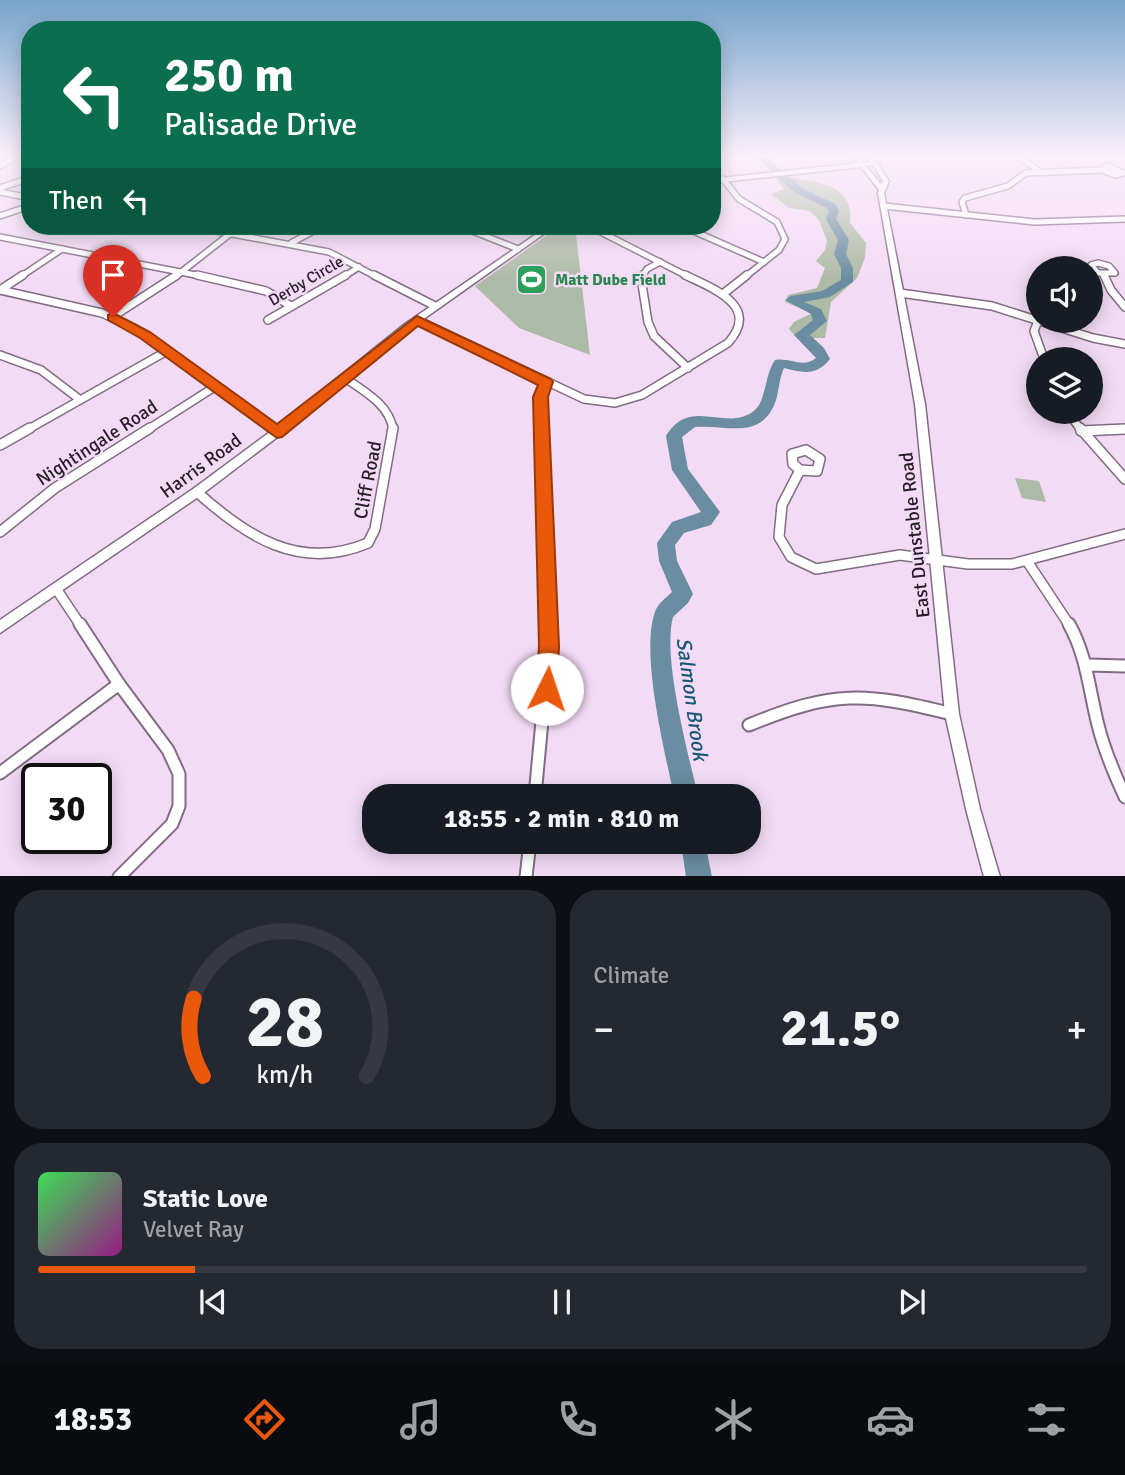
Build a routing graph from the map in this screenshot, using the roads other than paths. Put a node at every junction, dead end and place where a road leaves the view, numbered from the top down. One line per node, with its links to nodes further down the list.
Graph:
1 (737, 197): 21 (street)
2 (882, 197): 4 (street, East Dunstable Road)
3 (969, 197): 6 (street)
4 (884, 206): 6 (street); 26 (street, East Dunstable Road)
5 (21, 209): 7 (street)
6 (966, 215): 8 (street)
7 (0, 216)
8 (1125, 219)
9 (227, 235): 23 (street)
10 (242, 235): 17 (street)
11 (306, 235): 17 (street)
12 (483, 235): 19 (street)
13 (539, 235): 19 (street, Harris Road)
14 (607, 235): 20 (street)
15 (702, 235): 21 (street)
16 (1, 238): 18 (street)
17 (291, 243): 22 (street)
18 (62, 249): 23 (street); 25 (street)
19 (518, 249): 29 (street, Harris Road)
20 (660, 262): 27 (street); 39 (street)
21 (764, 262): 27 (street)
22 (359, 267): 28 (street, Derby Circle); 29 (street)
23 (182, 271): 28 (street); 31 (street)
24 (1104, 274): 30 (street)
25 (0, 290): 31 (street)
26 (900, 293): 32 (street); 54 (street, East Dunstable Road)
27 (723, 294): 39 (street)
28 (291, 306): 33 (street, Derby Circle)
29 (435, 306): 34 (street, Harris Road)
30 (1125, 307)
31 (113, 317): 37 (street)
32 (1026, 317)
33 (268, 320)
34 (417, 320): 40 (street, Harris Road); 41 (street)
35 (1077, 333): 36 (street)
36 (1125, 344)
37 (167, 351): 42 (street); 43 (street)
38 (0, 355): 43 (street)
39 (688, 368): 41 (street)
40 (345, 378): 47 (street, Harris Road); 51 (street, Cliff Road)
41 (546, 382): 64 (street)
42 (216, 386): 47 (street); 52 (street, Nightingale Road)
43 (79, 399): 48 (street)
44 (1076, 424): 46 (street)
45 (1125, 429): 46 (street)
46 (1081, 431): 50 (street)
47 (277, 432): 51 (street, Harris Road)
48 (0, 445)
49 (800, 470): 54 (street)
50 (1125, 479)
51 (197, 492): 56 (street, Harris Road)
52 (0, 532)
53 (1125, 534): 55 (street)
54 (935, 558): 55 (street); 61 (street, East Dunstable Road)
55 (1027, 561): 58 (street)
56 (57, 590): 57 (street, Harris Road); 60 (street)
57 (0, 628)
58 (1087, 665): 59 (street); 65 (street)
59 (1125, 666)
60 (119, 684): 63 (street); 67 (street)
61 (952, 714): 62 (street); 69 (street, East Dunstable Road)
62 (749, 725)
63 (0, 773)
64 (536, 784)
65 (1125, 797)
66 (529, 854): 68 (street)
67 (120, 876)
68 (526, 876)
69 (992, 876)

